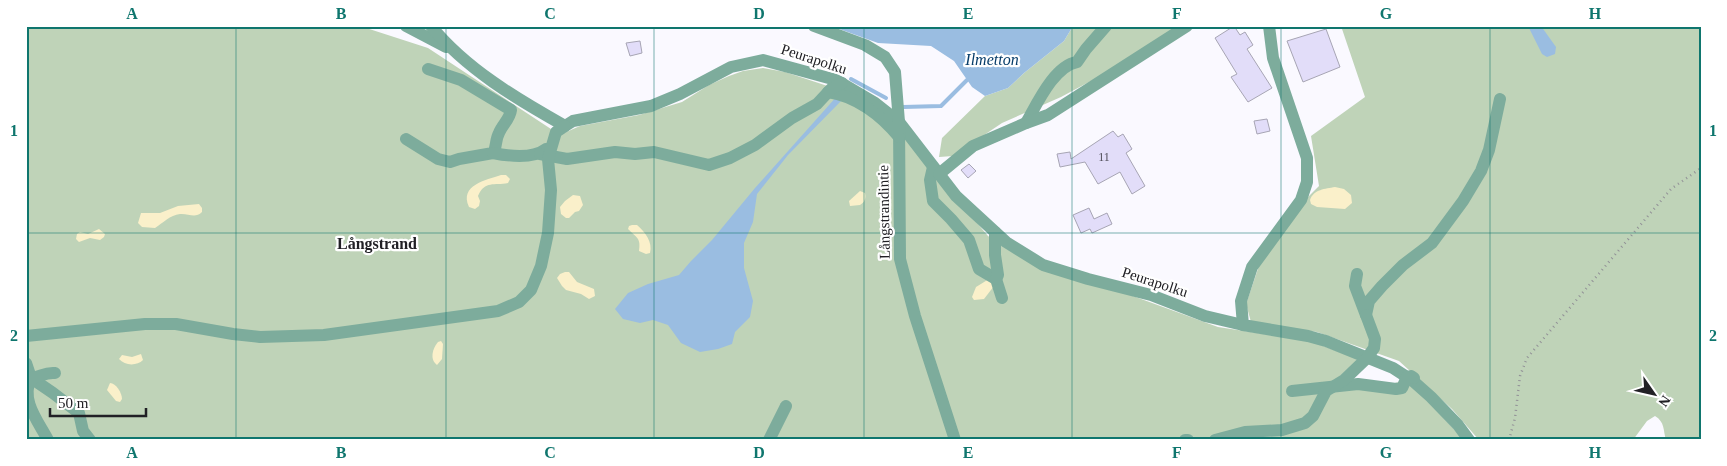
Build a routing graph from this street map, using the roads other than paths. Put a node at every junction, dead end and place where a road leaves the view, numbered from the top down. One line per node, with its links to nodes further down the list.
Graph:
1 (406, 26): 7 (street)
2 (431, 26): 7 (street)
3 (814, 26): 12 (street, Långstrandintie)
4 (1106, 26): 13 (street)
5 (1187, 26): 13 (street)
6 (1268, 26): 25 (street)
7 (452, 50): 14 (street)
8 (428, 69): 17 (street)
9 (842, 84): 10 (street); 12 (street, Peurapolku); 14 (street, Peurapolku)
10 (828, 92): 15 (street); 18 (street)
11 (1500, 99): 24 (street)
12 (899, 122): 15 (street, Långstrandintie); 19 (street, Peurapolku)
13 (1026, 123): 19 (street)
14 (565, 126): 18 (street)
15 (899, 137): 39 (street, Långstrandintie)
16 (406, 138): 17 (street)
17 (493, 153): 18 (street)
18 (544, 155): 26 (street)
19 (936, 171): 20 (street, Peurapolku); 22 (street)
20 (995, 232): 22 (street); 25 (street, Peurapolku)
21 (1357, 274): 24 (street)
22 (996, 279): 23 (street)
23 (1002, 298)
24 (1366, 315): 27 (street)
25 (1243, 325): 27 (street, Peurapolku)
26 (26, 336)
27 (1367, 358): 30 (street, Peurapolku); 32 (street)
28 (26, 363): 31 (street)
29 (55, 373): 31 (street)
30 (1407, 377): 32 (street); 35 (street, Peurapolku)
31 (31, 378): 36 (street); 37 (street)
32 (1333, 386): 33 (street); 40 (street)
33 (1292, 391)
34 (786, 406): 38 (street)
35 (1462, 436)
36 (48, 440)
37 (90, 440)
38 (769, 440)
39 (955, 440)
40 (1215, 440)

